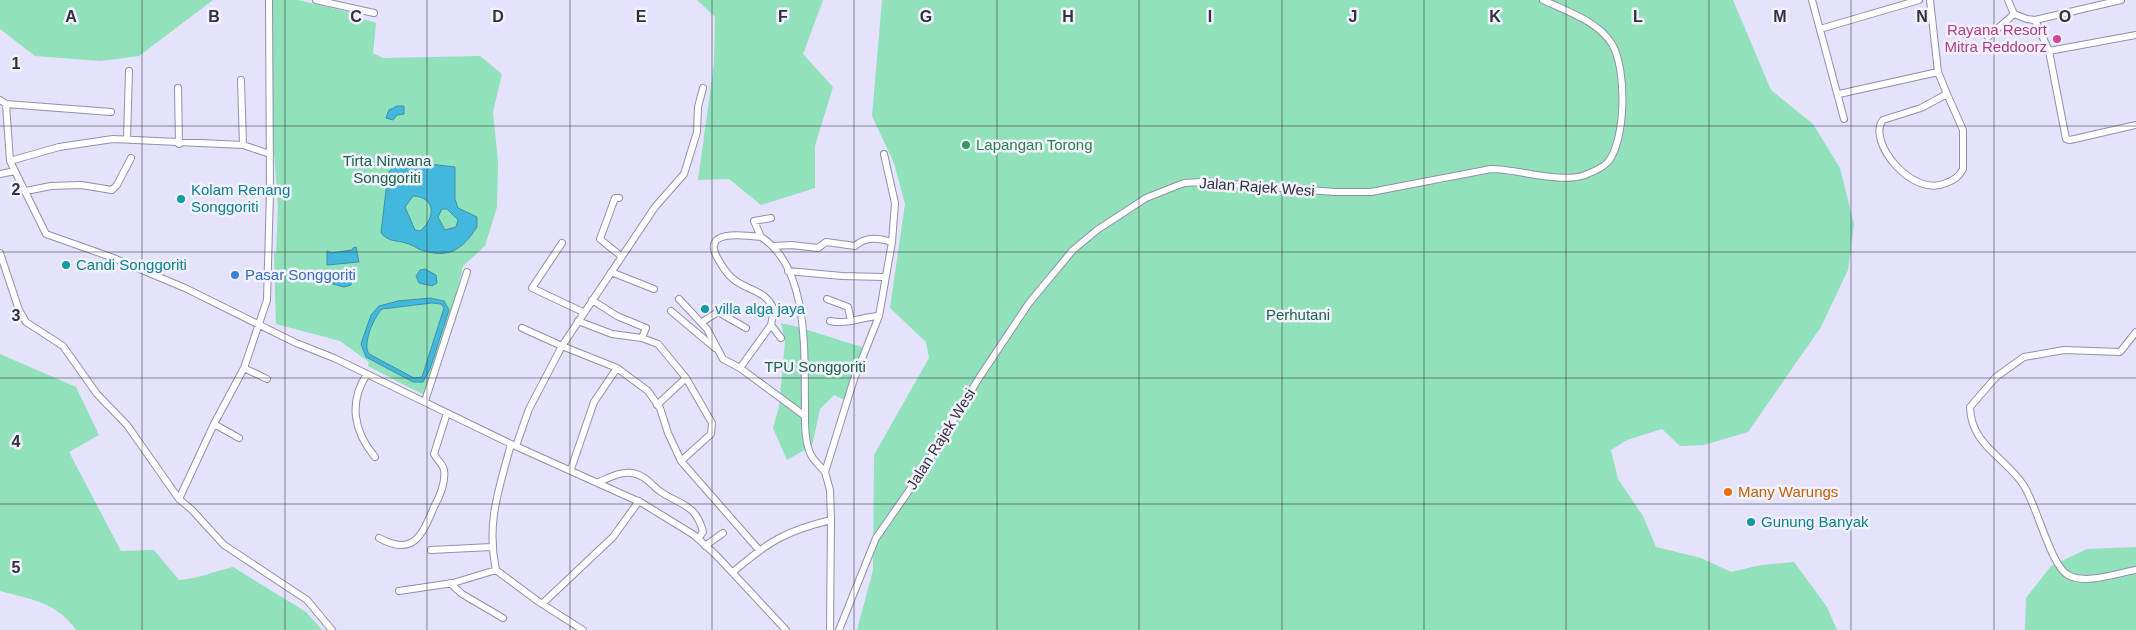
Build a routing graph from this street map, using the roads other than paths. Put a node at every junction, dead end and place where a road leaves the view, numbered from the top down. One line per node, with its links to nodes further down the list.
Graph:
1 (269, 0): 31 (street)
2 (316, 0): 9 (street)
3 (1543, 0): 110 (street, Jalan Rajek Wesi)
4 (1812, 0): 12 (street)
5 (1919, 0): 12 (street)
6 (1930, 0): 17 (street)
7 (2008, 0): 10 (street)
8 (2121, 0): 11 (street)
9 (374, 12)
10 (2014, 14): 11 (street); 14 (street)
11 (2035, 20): 15 (street)
12 (1820, 30): 21 (street)
13 (2136, 35): 15 (street)
14 (1988, 37)
15 (2049, 52): 27 (street)
16 (129, 71): 28 (street)
17 (1938, 72): 21 (street); 22 (street)
18 (241, 80): 30 (street)
19 (178, 88): 29 (street)
20 (703, 88): 45 (street)
21 (1838, 94): 26 (street)
22 (1947, 94): 22 (street)
23 (0, 100): 24 (street)
24 (6, 104): 25 (street); 34 (street)
25 (111, 112)
26 (1844, 119)
27 (2136, 125)
28 (127, 139): 29 (street); 34 (street)
29 (180, 144): 30 (street)
30 (243, 145): 31 (street)
31 (270, 154): 63 (street)
32 (884, 154): 42 (street)
33 (132, 158): 37 (street)
34 (10, 161): 35 (street)
35 (15, 171): 36 (street); 37 (street)
36 (0, 174)
37 (26, 191): 63 (street)
38 (619, 198): 45 (street)
39 (771, 218): 40 (street)
40 (761, 237): 43 (street); 62 (street)
41 (562, 242): 56 (street)
42 (892, 242): 43 (street); 50 (street)
43 (772, 246): 47 (street)
44 (0, 253): 46 (street)
45 (620, 256): 49 (street)
46 (2, 262): 89 (street)
47 (788, 271): 50 (street); 80 (street)
48 (467, 272): 77 (street)
49 (611, 272): 51 (street); 53 (street)
50 (884, 276): 57 (street)
51 (654, 289)
52 (679, 299): 61 (street)
53 (592, 300): 56 (street); 67 (street)
54 (827, 300): 60 (street)
55 (671, 311): 70 (street)
56 (583, 312): 58 (street)
57 (879, 316): 60 (street); 87 (street)
58 (578, 321): 67 (street); 69 (street)
59 (830, 321): 60 (street)
60 (851, 321)
61 (702, 322): 65 (street); 70 (street)
62 (771, 324): 68 (street); 73 (street)
63 (260, 325): 71 (street); 74 (street)
64 (522, 328): 69 (street)
65 (746, 328)
66 (2136, 332): 100 (street)
67 (642, 338): 75 (street)
68 (781, 338)
69 (562, 346): 72 (street); 83 (street)
70 (718, 351): 73 (street)
71 (244, 368): 76 (street); 81 (street)
72 (617, 368): 78 (street); 86 (street)
73 (740, 368): 80 (street)
74 (367, 374): 77 (street); 84 (street)
75 (686, 378): 78 (street); 85 (street)
76 (267, 379)
77 (425, 401): 79 (street)
78 (657, 405): 85 (street)
79 (447, 413): 83 (street); 93 (street)
80 (805, 416): 87 (street)
81 (214, 424): 82 (street); 89 (street)
82 (239, 438)
83 (513, 445): 86 (street); 96 (street)
84 (375, 457)
85 (681, 461): 98 (street)
86 (571, 469): 88 (street)
87 (826, 472): 91 (street)
88 (599, 482): 90 (street); 94 (street)
89 (179, 499): 106 (street)
90 (639, 502): 94 (street); 104 (street)
91 (831, 520): 98 (street); 109 (street)
92 (723, 533): 95 (street)
93 (379, 538)
94 (698, 539): 95 (street)
95 (705, 546): 101 (street)
96 (491, 547): 97 (street); 99 (street)
97 (431, 550)
98 (759, 550): 101 (street)
99 (496, 570): 102 (street); 104 (street)
100 (2136, 570)
101 (733, 572): 108 (street)
102 (450, 583): 103 (street); 105 (street)
103 (398, 591)
104 (542, 604): 107 (street)
105 (503, 618)
106 (332, 630)
107 (583, 630)
108 (786, 630)
109 (830, 630)
110 (839, 630)

